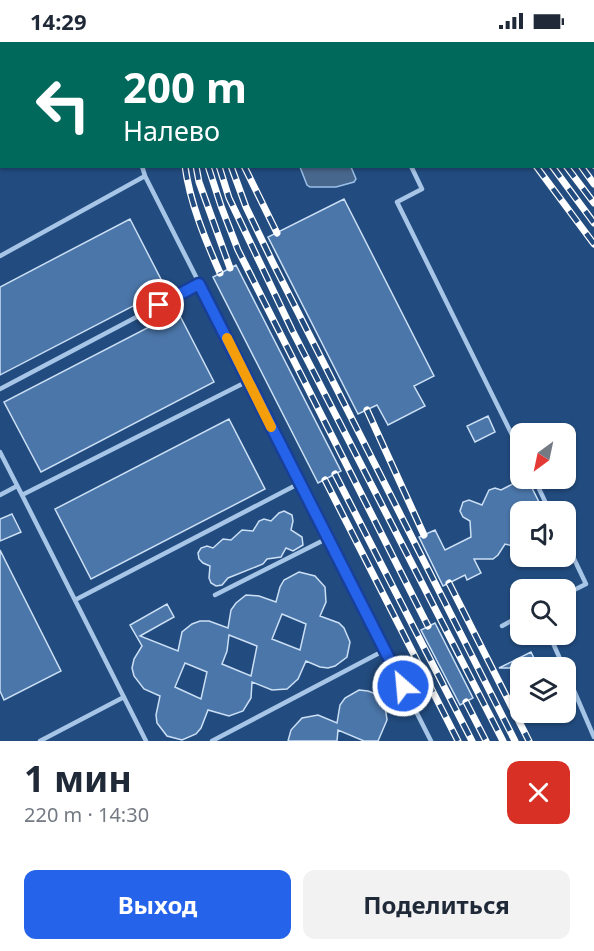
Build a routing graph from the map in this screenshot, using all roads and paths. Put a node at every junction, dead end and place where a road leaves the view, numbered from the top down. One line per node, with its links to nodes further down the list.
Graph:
1 (143, 168): 3 (lane)
2 (412, 168): 8 (lane)
3 (145, 176): 4 (lane); 5 (lane)
4 (0, 256)
5 (199, 284): 6 (lane); 7 (lane)
6 (248, 381): 10 (lane); 13 (lane)
7 (0, 389)
8 (510, 431)
9 (0, 452): 11 (lane)
10 (300, 483): 14 (lane); 20 (lane)
11 (17, 486): 12 (lane); 13 (lane)
12 (0, 495)
13 (22, 495): 20 (lane)
14 (328, 538): 19 (lane); 23 (lane)
15 (576, 563): 17 (lane)
16 (594, 580): 17 (lane)
17 (586, 584): 18 (lane)
18 (576, 589)
19 (215, 596)
20 (75, 600): 25 (lane)
21 (510, 622): 22 (lane)
22 (502, 626)
23 (385, 650): 29 (lane); 30 (lane)
24 (576, 695): 26 (lane)
25 (124, 697): 27 (lane); 28 (lane)
26 (594, 737)
27 (40, 741)
28 (146, 741)
29 (212, 741)
30 (430, 741)

